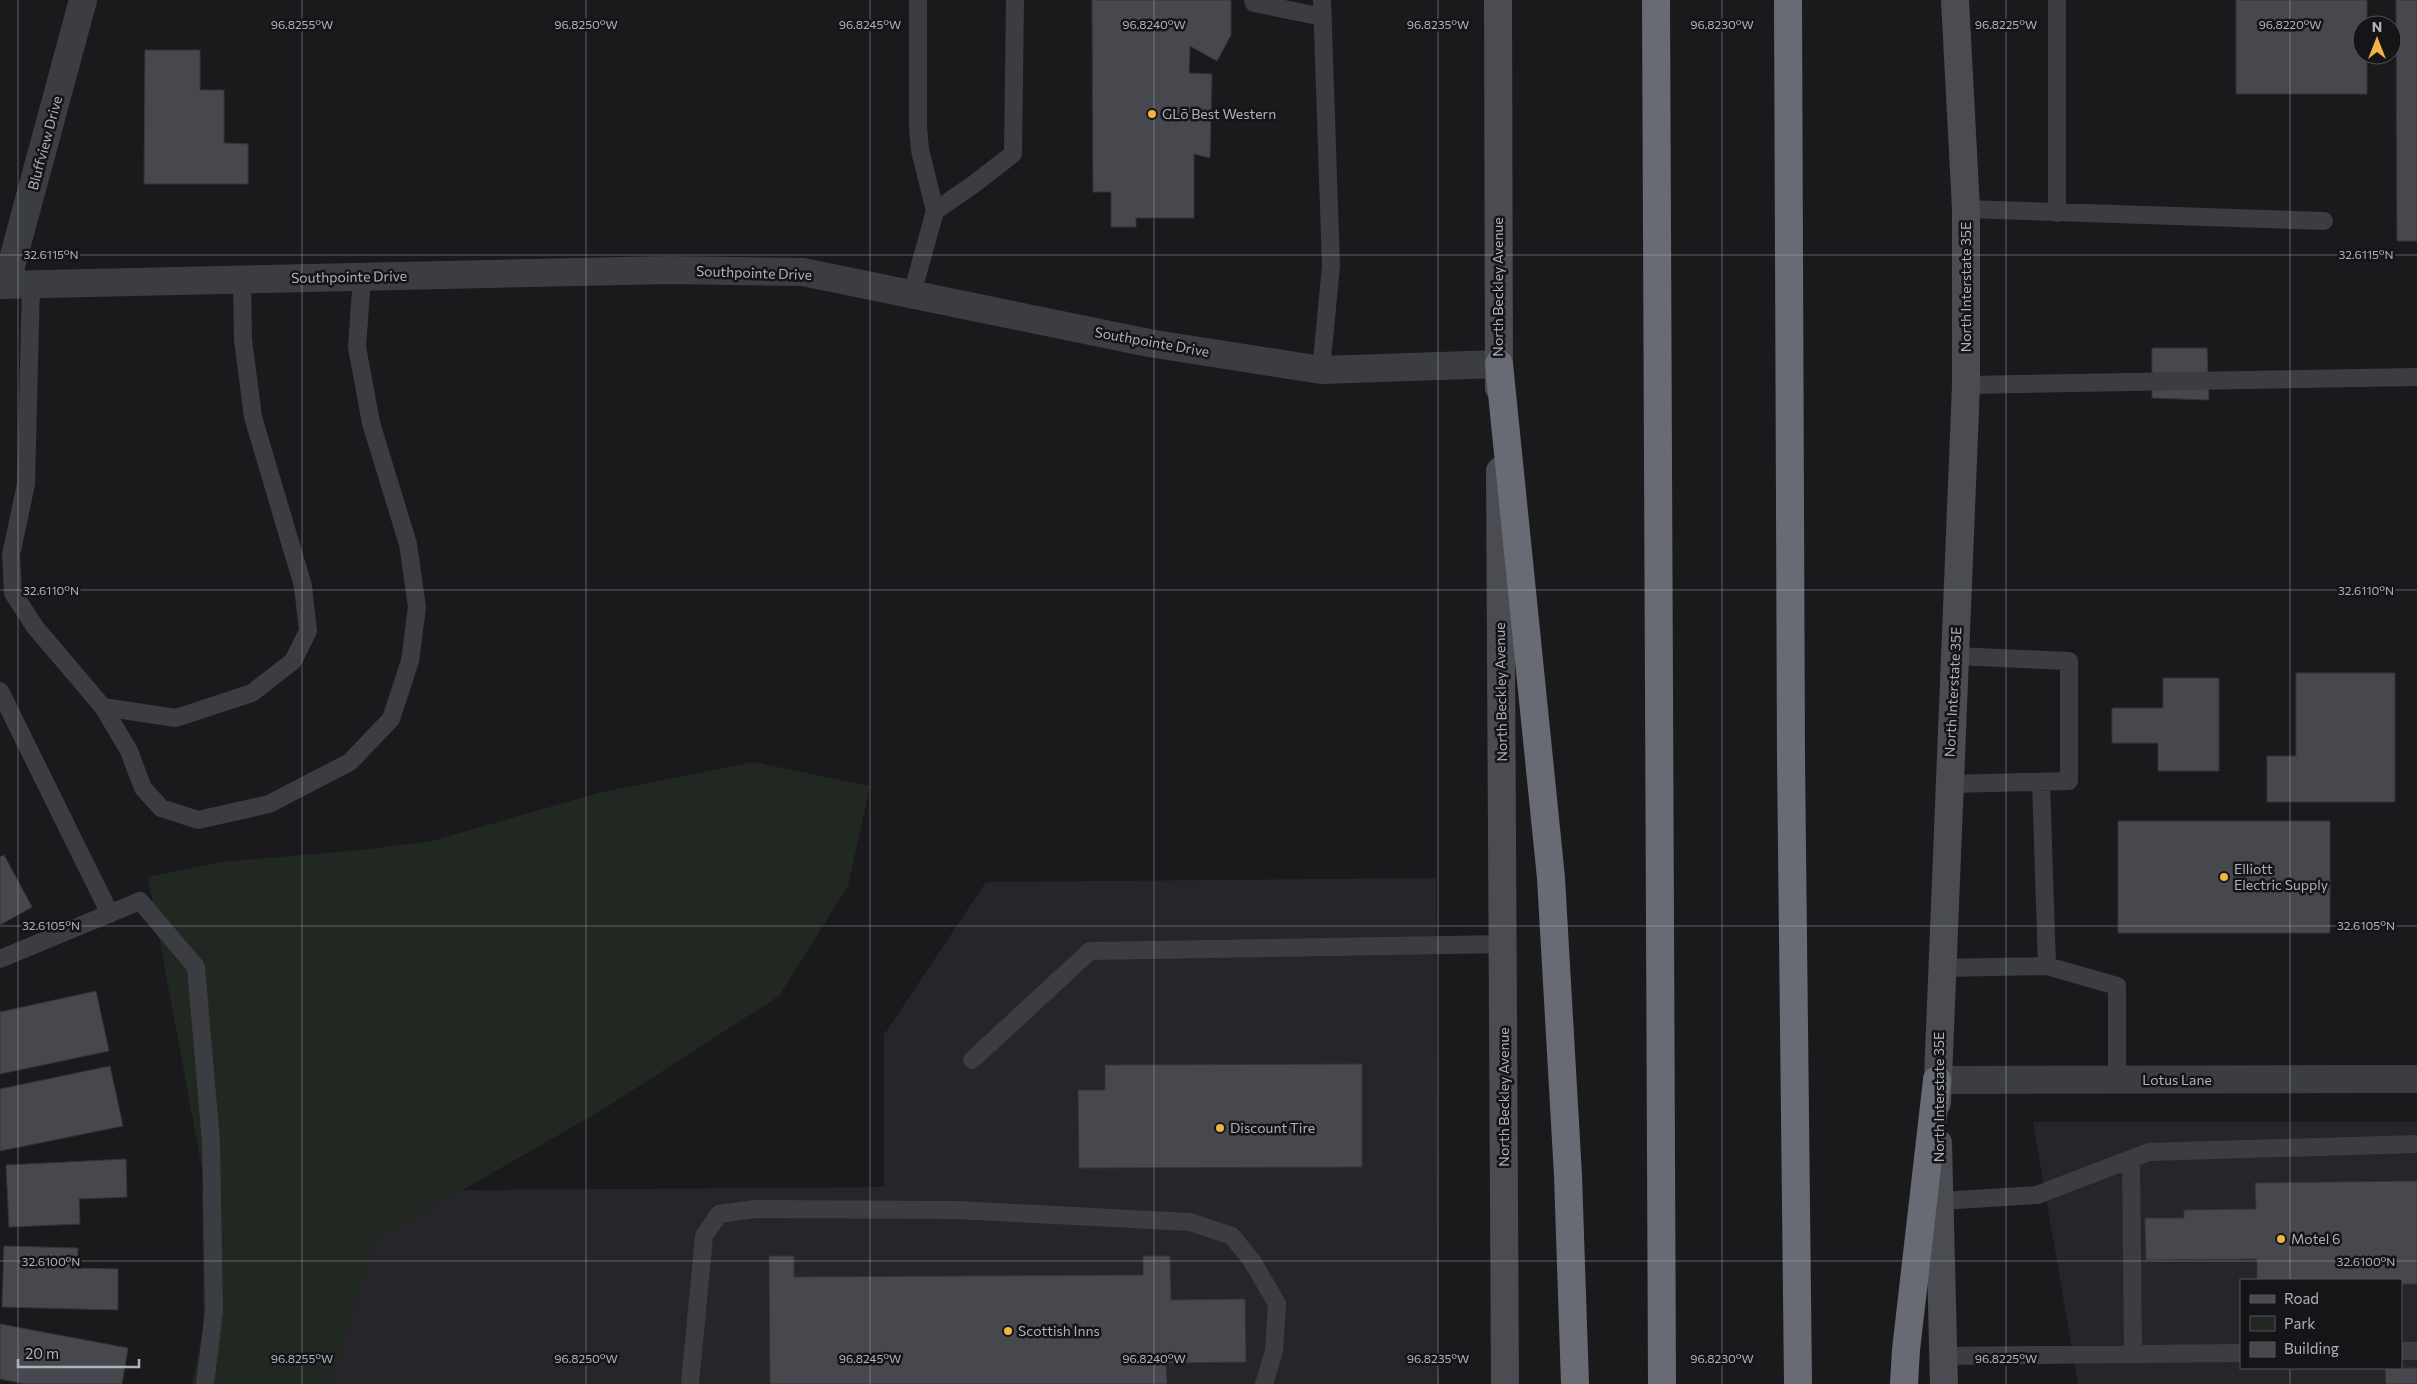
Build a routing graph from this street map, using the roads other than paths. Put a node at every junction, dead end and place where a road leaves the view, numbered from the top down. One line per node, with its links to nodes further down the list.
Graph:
1 (83, 0): 17 (street, Bluffview Drive)
2 (918, 0): 12 (lane)
3 (1015, 0): 12 (lane)
4 (1253, 0): 10 (lane)
5 (1498, 0): 19 (main road, North Beckley Avenue)
6 (1656, 0): 50 (highway)
7 (1788, 0): 51 (highway)
8 (1955, 0): 11 (main road, North Interstate 35E)
9 (2057, 0): 13 (lane)
10 (1322, 9): 20 (lane)
11 (1966, 209): 13 (lane); 22 (main road, North Interstate 35E)
12 (935, 211): 18 (lane)
13 (2057, 213): 14 (lane)
14 (2324, 221)
15 (362, 277): 16 (street, Southpointe Drive); 18 (street, Southpointe Drive); 25 (lane)
16 (242, 280): 17 (street, Southpointe Drive); 25 (lane)
17 (12, 285): 25 (lane)
18 (912, 294): 20 (street, Southpointe Drive)
19 (1499, 364): 20 (street, Southpointe Drive); 29 (main road, North Beckley Avenue); 49 (highway)
20 (1321, 370)
21 (2417, 377): 22 (lane)
22 (1966, 385): 23 (main road, North Interstate 35E)
23 (1954, 656): 26 (lane); 27 (main road, North Interstate 35E)
24 (0, 690): 28 (lane)
25 (104, 707)
26 (2041, 782): 27 (lane); 31 (lane)
27 (1949, 784): 32 (main road, North Interstate 35E)
28 (110, 914): 30 (lane); 45 (lane)
29 (1504, 944): 33 (lane); 48 (main road, North Beckley Avenue)
30 (0, 959)
31 (2047, 966): 32 (lane); 36 (lane)
32 (1942, 968): 35 (main road, North Interstate 35E)
33 (972, 1060)
34 (2417, 1079): 36 (street, Lotus Lane)
35 (1937, 1080): 36 (street, Lotus Lane); 39 (main road, North Interstate 35E); 52 (highway)
36 (2118, 1080)
37 (2417, 1144): 38 (lane)
38 (2131, 1158): 39 (lane); 43 (lane)
39 (1940, 1201): 44 (main road, North Interstate 35E)
40 (2417, 1350): 41 (lane)
41 (2402, 1351)
42 (2240, 1352): 43 (lane)
43 (2133, 1354): 44 (lane)
44 (1944, 1356): 53 (main road, North Interstate 35E)
45 (205, 1384)
46 (690, 1384): 47 (lane)
47 (1264, 1384)
48 (1505, 1384)
49 (1575, 1384)
50 (1662, 1384)
51 (1798, 1384)
52 (1904, 1384)
53 (1944, 1384)

